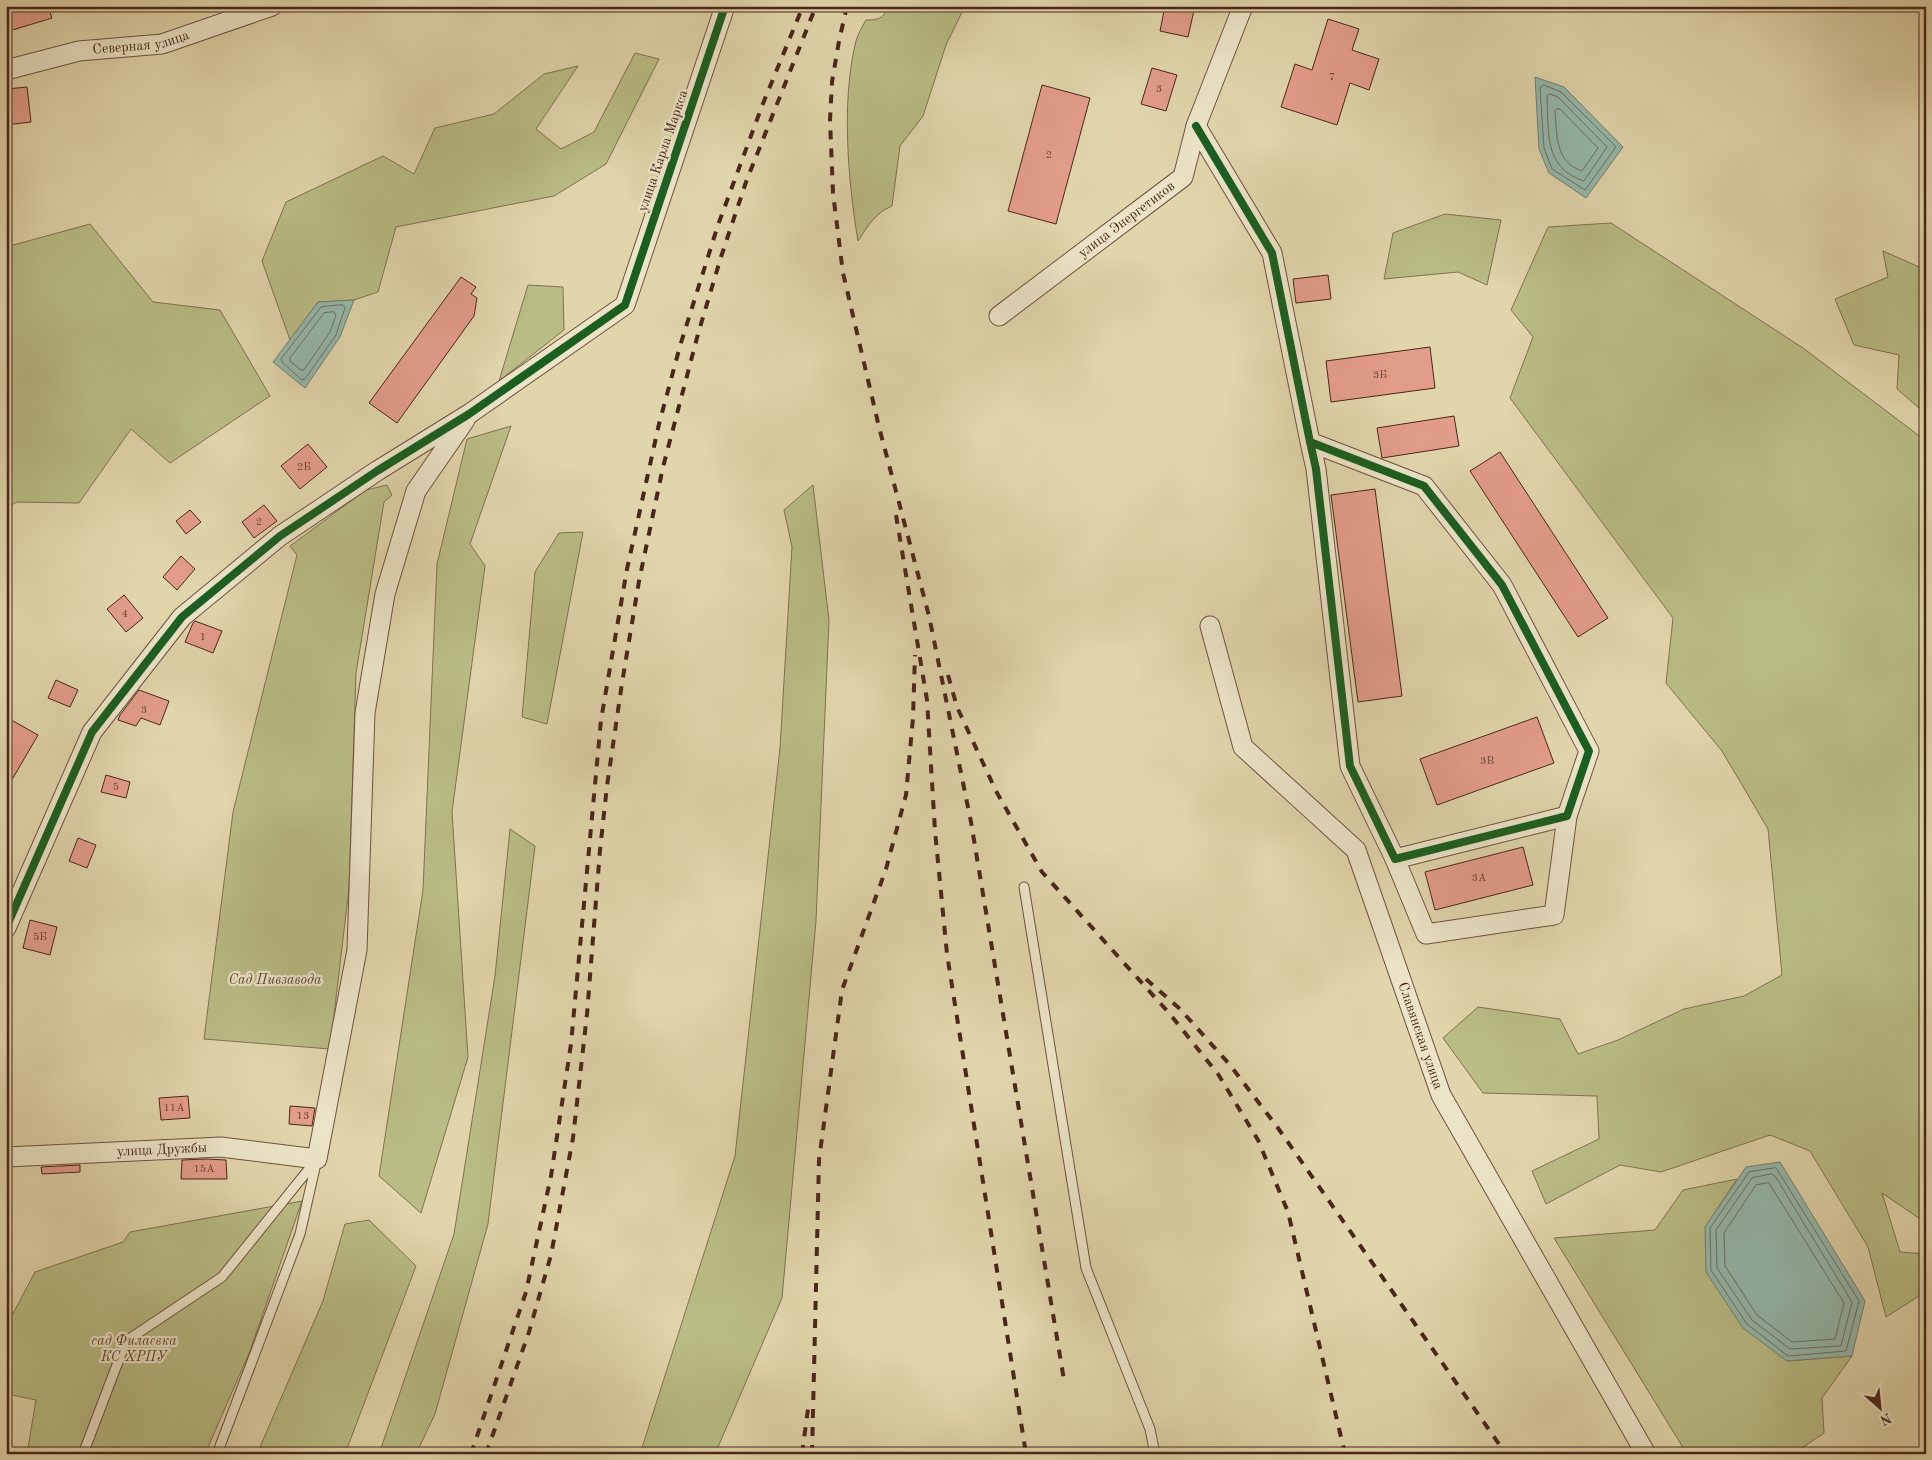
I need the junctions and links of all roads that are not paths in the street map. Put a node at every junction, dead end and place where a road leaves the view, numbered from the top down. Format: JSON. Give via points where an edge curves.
{"nodes":[{"id":1,"x":272,"y":6,"type":"edge"},
{"id":2,"x":725,"y":6,"type":"edge"},
{"id":3,"x":1243,"y":6,"type":"edge"},
{"id":4,"x":6,"y":70,"type":"edge"},
{"id":5,"x":1196,"y":126,"type":"junction"},
{"id":6,"x":999,"y":316,"type":"dead end"},
{"id":7,"x":469,"y":414,"type":"junction"},
{"id":8,"x":1310,"y":442,"type":"junction"},
{"id":9,"x":1210,"y":626,"type":"dead end"},
{"id":10,"x":1567,"y":816,"type":"junction"},
{"id":11,"x":1395,"y":859,"type":"junction"},
{"id":12,"x":1024,"y":886,"type":"dead end"},
{"id":13,"x":6,"y":928,"type":"edge"},
{"id":14,"x":6,"y":1157,"type":"edge"},
{"id":15,"x":317,"y":1159,"type":"junction"},
{"id":16,"x":83,"y":1454,"type":"edge"},
{"id":17,"x":217,"y":1454,"type":"edge"},
{"id":18,"x":1154,"y":1454,"type":"edge"},
{"id":19,"x":1646,"y":1454,"type":"edge"}],
"edges":[{"from":1,"to":4,"type":"street","name":"Северная улица","via":[[162,44],[79,51]]},
{"from":2,"to":7,"type":"street","name":"улица Карла Маркса","via":[[625,304]]},
{"from":3,"to":5,"type":"street","name":"улица Энергетиков"},
{"from":5,"to":6,"type":"street","name":"улица Энергетиков","via":[[1183,177]]},
{"from":5,"to":8,"type":"street","via":[[1272,253]]},
{"from":7,"to":13,"type":"street","via":[[377,470],[280,536],[182,617],[92,732]]},
{"from":7,"to":15,"type":"street","via":[[416,491],[385,594],[365,713],[357,950]]},
{"from":8,"to":10,"type":"street","via":[[1424,486],[1502,586],[1589,751]]},
{"from":8,"to":11,"type":"street","via":[[1316,469],[1350,766]]},
{"from":9,"to":19,"type":"street","name":"Славянская улица","via":[[1243,747],[1356,850],[1441,1095]]},
{"from":10,"to":11,"type":"street"},
{"from":10,"to":11,"type":"street","via":[[1554,915],[1426,934]]},
{"from":12,"to":18,"type":"lane","via":[[1086,1268],[1150,1429]]},
{"from":14,"to":15,"type":"street","name":"улица Дружбы","via":[[221,1147]]},
{"from":15,"to":16,"type":"lane","via":[[222,1277],[126,1341]]},
{"from":15,"to":17,"type":"lane","via":[[300,1234]]}]}
